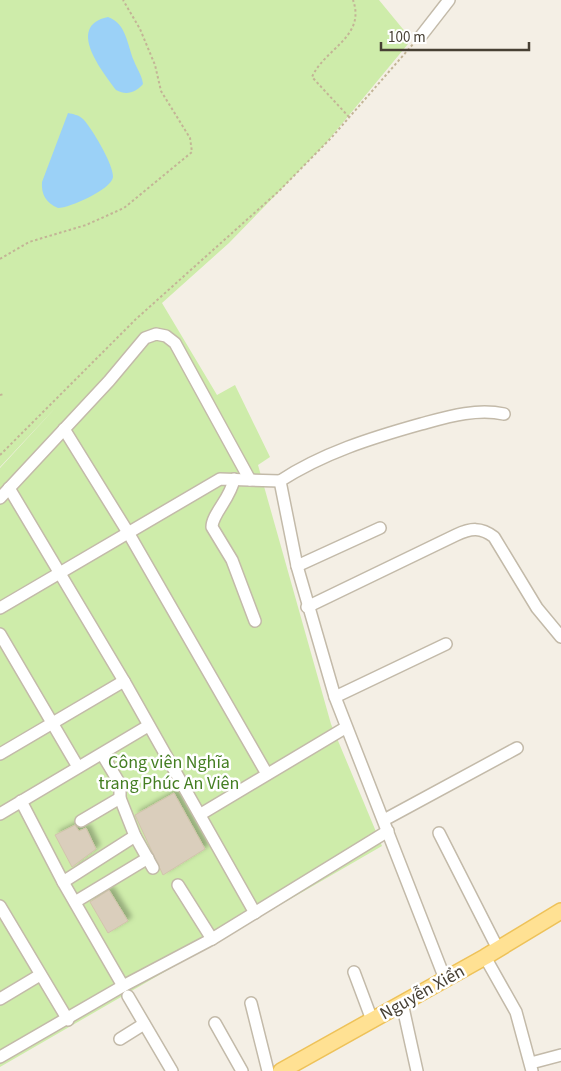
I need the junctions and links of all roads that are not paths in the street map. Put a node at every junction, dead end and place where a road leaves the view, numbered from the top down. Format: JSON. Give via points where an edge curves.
{"nodes":[{"id":1,"x":449,"y":0,"type":"edge"},
{"id":2,"x":421,"y":36,"type":"road end"},
{"id":3,"x":504,"y":414,"type":"dead end"},
{"id":4,"x":64,"y":429,"type":"junction"},
{"id":5,"x":234,"y":480,"type":"junction"},
{"id":6,"x":250,"y":480,"type":"junction"},
{"id":7,"x":280,"y":481,"type":"junction"},
{"id":8,"x":9,"y":488,"type":"junction"},
{"id":9,"x":0,"y":498,"type":"edge"},
{"id":10,"x":380,"y":528,"type":"dead end"},
{"id":11,"x":129,"y":534,"type":"junction"},
{"id":12,"x":297,"y":566,"type":"junction"},
{"id":13,"x":59,"y":573,"type":"junction"},
{"id":14,"x":308,"y":607,"type":"junction"},
{"id":15,"x":0,"y":608,"type":"edge"},
{"id":16,"x":255,"y":621,"type":"dead end"},
{"id":17,"x":0,"y":634,"type":"edge"},
{"id":18,"x":561,"y":637,"type":"edge"},
{"id":19,"x":446,"y":644,"type":"dead end"},
{"id":20,"x":124,"y":681,"type":"junction"},
{"id":21,"x":335,"y":697,"type":"junction"},
{"id":22,"x":53,"y":722,"type":"junction"},
{"id":23,"x":148,"y":726,"type":"junction"},
{"id":24,"x":345,"y":728,"type":"junction"},
{"id":25,"x":517,"y":748,"type":"dead end"},
{"id":26,"x":0,"y":754,"type":"edge"},
{"id":27,"x":102,"y":754,"type":"junction"},
{"id":28,"x":78,"y":767,"type":"junction"},
{"id":29,"x":267,"y":774,"type":"junction"},
{"id":30,"x":120,"y":798,"type":"junction"},
{"id":31,"x":21,"y":801,"type":"junction"},
{"id":32,"x":0,"y":814,"type":"edge"},
{"id":33,"x":201,"y":814,"type":"junction"},
{"id":34,"x":81,"y":820,"type":"dead end"},
{"id":35,"x":386,"y":826,"type":"junction"},
{"id":36,"x":439,"y":833,"type":"dead end"},
{"id":37,"x":135,"y":836,"type":"junction"},
{"id":38,"x":63,"y":882,"type":"junction"},
{"id":39,"x":178,"y":885,"type":"dead end"},
{"id":40,"x":75,"y":902,"type":"junction"},
{"id":41,"x":0,"y":906,"type":"edge"},
{"id":42,"x":561,"y":911,"type":"edge"},
{"id":43,"x":255,"y":913,"type":"junction"},
{"id":44,"x":212,"y":939,"type":"junction"},
{"id":45,"x":498,"y":949,"type":"junction"},
{"id":46,"x":485,"y":957,"type":"junction"},
{"id":47,"x":354,"y":972,"type":"dead end"},
{"id":48,"x":40,"y":974,"type":"junction"},
{"id":49,"x":445,"y":979,"type":"junction"},
{"id":50,"x":126,"y":991,"type":"junction"},
{"id":51,"x":0,"y":999,"type":"edge"},
{"id":52,"x":402,"y":1002,"type":"junction"},
{"id":53,"x":251,"y":1003,"type":"dead end"},
{"id":54,"x":68,"y":1020,"type":"junction"},
{"id":55,"x":372,"y":1020,"type":"junction"},
{"id":56,"x":215,"y":1023,"type":"dead end"},
{"id":57,"x":144,"y":1024,"type":"junction"},
{"id":58,"x":120,"y":1039,"type":"dead end"},
{"id":59,"x":561,"y":1055,"type":"edge"},
{"id":60,"x":0,"y":1057,"type":"edge"},
{"id":61,"x":531,"y":1067,"type":"edge"},
{"id":62,"x":172,"y":1071,"type":"edge"},
{"id":63,"x":242,"y":1071,"type":"edge"},
{"id":64,"x":279,"y":1071,"type":"edge"},
{"id":65,"x":417,"y":1071,"type":"edge"}],
"edges":[{"from":1,"to":2,"type":"street"},
{"from":3,"to":7,"type":"street","via":[[460,414],[394,430],[349,445]]},
{"from":4,"to":6,"type":"street","via":[[145,338],[156,334],[166,336],[175,343]]},
{"from":4,"to":8,"type":"street"},
{"from":4,"to":11,"type":"street"},
{"from":5,"to":6,"type":"street"},
{"from":5,"to":11,"type":"street","via":[[220,479],[207,485]]},
{"from":5,"to":16,"type":"street","via":[[230,495],[212,527],[232,560]]},
{"from":6,"to":7,"type":"street"},
{"from":7,"to":12,"type":"street"},
{"from":8,"to":9,"type":"street"},
{"from":8,"to":13,"type":"street"},
{"from":10,"to":12,"type":"street"},
{"from":11,"to":13,"type":"street"},
{"from":11,"to":29,"type":"street"},
{"from":12,"to":14,"type":"street"},
{"from":13,"to":15,"type":"street"},
{"from":13,"to":20,"type":"street"},
{"from":14,"to":18,"type":"street","via":[[456,535],[474,529],[483,530],[494,537],[537,608]]},
{"from":14,"to":21,"type":"street"},
{"from":17,"to":22,"type":"street"},
{"from":19,"to":21,"type":"street"},
{"from":20,"to":22,"type":"street"},
{"from":20,"to":23,"type":"street"},
{"from":21,"to":24,"type":"street"},
{"from":22,"to":26,"type":"street"},
{"from":22,"to":28,"type":"street"},
{"from":23,"to":27,"type":"street"},
{"from":23,"to":33,"type":"street"},
{"from":24,"to":29,"type":"street"},
{"from":24,"to":35,"type":"street"},
{"from":25,"to":35,"type":"street"},
{"from":27,"to":28,"type":"street"},
{"from":27,"to":30,"type":"street","via":[[120,784]]},
{"from":28,"to":31,"type":"street"},
{"from":29,"to":33,"type":"street"},
{"from":30,"to":34,"type":"street"},
{"from":30,"to":37,"type":"street"},
{"from":31,"to":32,"type":"street"},
{"from":31,"to":38,"type":"street"},
{"from":33,"to":43,"type":"street"},
{"from":35,"to":43,"type":"street"},
{"from":35,"to":49,"type":"street"},
{"from":36,"to":45,"type":"street"},
{"from":37,"to":38,"type":"street"},
{"from":37,"to":40,"type":"street","via":[[150,863]]},
{"from":38,"to":40,"type":"street"},
{"from":39,"to":44,"type":"street"},
{"from":40,"to":50,"type":"street"},
{"from":41,"to":48,"type":"street"},
{"from":42,"to":45,"type":"main road","name":"Nguyễn Xiển"},
{"from":43,"to":44,"type":"street"},
{"from":44,"to":50,"type":"street"},
{"from":45,"to":46,"type":"main road","name":"Nguyễn Xiển"},
{"from":46,"to":49,"type":"main road","name":"Nguyễn Xiển"},
{"from":46,"to":61,"type":"street","via":[[516,1012]]},
{"from":47,"to":55,"type":"street"},
{"from":48,"to":51,"type":"street"},
{"from":48,"to":54,"type":"street"},
{"from":49,"to":52,"type":"main road","name":"Nguyễn Xiển"},
{"from":50,"to":54,"type":"street"},
{"from":50,"to":57,"type":"street"},
{"from":52,"to":55,"type":"main road","name":"Nguyễn Xiển"},
{"from":52,"to":65,"type":"street"},
{"from":53,"to":64,"type":"street"},
{"from":54,"to":60,"type":"street"},
{"from":55,"to":64,"type":"main road","name":"Nguyễn Xiển"},
{"from":56,"to":63,"type":"street"},
{"from":57,"to":58,"type":"street"},
{"from":57,"to":62,"type":"street"},
{"from":59,"to":61,"type":"street"}]}
